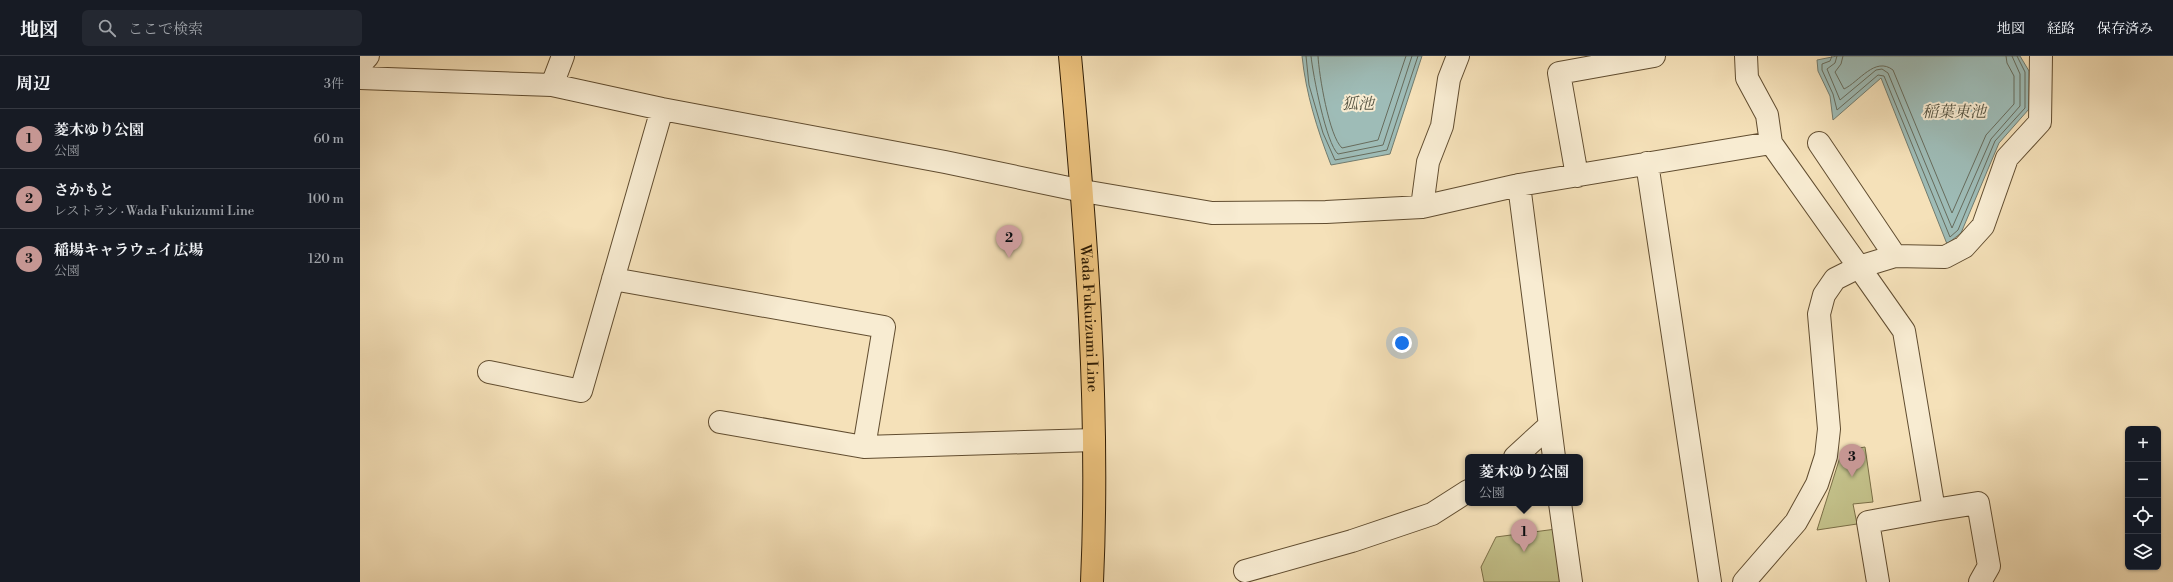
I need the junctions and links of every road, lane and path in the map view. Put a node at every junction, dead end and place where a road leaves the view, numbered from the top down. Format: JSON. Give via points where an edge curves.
{"nodes":[{"id":1,"x":368,"y":56,"type":"edge"},
{"id":2,"x":563,"y":56,"type":"edge"},
{"id":3,"x":1070,"y":56,"type":"edge"},
{"id":4,"x":1458,"y":56,"type":"edge"},
{"id":5,"x":1654,"y":56,"type":"edge"},
{"id":6,"x":1746,"y":56,"type":"edge"},
{"id":7,"x":2041,"y":56,"type":"edge"},
{"id":8,"x":360,"y":65,"type":"edge"},
{"id":9,"x":360,"y":78,"type":"edge"},
{"id":10,"x":552,"y":85,"type":"junction"},
{"id":11,"x":662,"y":109,"type":"junction"},
{"id":12,"x":1771,"y":143,"type":"junction"},
{"id":13,"x":1819,"y":143,"type":"dead end"},
{"id":14,"x":1647,"y":163,"type":"junction"},
{"id":15,"x":1577,"y":176,"type":"junction"},
{"id":16,"x":1519,"y":185,"type":"junction"},
{"id":17,"x":1083,"y":191,"type":"junction"},
{"id":18,"x":1422,"y":206,"type":"junction"},
{"id":19,"x":1895,"y":256,"type":"junction"},
{"id":20,"x":1859,"y":267,"type":"junction"},
{"id":21,"x":613,"y":279,"type":"junction"},
{"id":22,"x":489,"y":372,"type":"dead end"},
{"id":23,"x":720,"y":422,"type":"dead end"},
{"id":24,"x":1550,"y":425,"type":"junction"},
{"id":25,"x":1094,"y":440,"type":"junction"},
{"id":26,"x":864,"y":447,"type":"junction"},
{"id":27,"x":1518,"y":454,"type":"edge"},
{"id":28,"x":1554,"y":454,"type":"edge"},
{"id":29,"x":1465,"y":493,"type":"edge"},
{"id":30,"x":1560,"y":506,"type":"edge"},
{"id":31,"x":1934,"y":510,"type":"junction"},
{"id":32,"x":1245,"y":572,"type":"dead end"},
{"id":33,"x":1092,"y":582,"type":"edge"},
{"id":34,"x":1571,"y":582,"type":"edge"},
{"id":35,"x":1710,"y":582,"type":"edge"},
{"id":36,"x":1744,"y":582,"type":"edge"},
{"id":37,"x":1878,"y":582,"type":"edge"},
{"id":38,"x":1980,"y":582,"type":"edge"}],
"edges":[{"from":1,"to":8,"type":"street"},
{"from":2,"to":10,"type":"street"},
{"from":3,"to":17,"type":"main road","name":"Wada Fukuizumi Line"},
{"from":4,"to":18,"type":"street","via":[[1448,78],[1442,126],[1428,162]]},
{"from":5,"to":15,"type":"street","via":[[1559,73]]},
{"from":6,"to":12,"type":"street","via":[[1747,78],[1768,115]]},
{"from":7,"to":19,"type":"street","via":[[2040,122],[2007,158],[1983,226],[1964,247],[1945,257]]},
{"from":9,"to":10,"type":"street"},
{"from":10,"to":11,"type":"street"},
{"from":11,"to":17,"type":"street","via":[[946,162]]},
{"from":11,"to":21,"type":"street"},
{"from":12,"to":14,"type":"street"},
{"from":12,"to":20,"type":"street"},
{"from":13,"to":19,"type":"street"},
{"from":14,"to":15,"type":"street"},
{"from":14,"to":35,"type":"street"},
{"from":15,"to":16,"type":"street"},
{"from":16,"to":18,"type":"street"},
{"from":16,"to":24,"type":"street"},
{"from":17,"to":18,"type":"street","via":[[1212,213],[1326,212]]},
{"from":17,"to":25,"type":"main road","name":"Wada Fukuizumi Line"},
{"from":19,"to":20,"type":"street"},
{"from":20,"to":31,"type":"street","via":[[1904,331]]},
{"from":20,"to":36,"type":"street","via":[[1835,279],[1824,295],[1819,314],[1829,429],[1826,456],[1817,484],[1796,522]]},
{"from":21,"to":22,"type":"street","via":[[581,390]]},
{"from":21,"to":26,"type":"street","via":[[884,327]]},
{"from":23,"to":26,"type":"street"},
{"from":24,"to":27,"type":"street"},
{"from":24,"to":28,"type":"street"},
{"from":25,"to":26,"type":"street"},
{"from":25,"to":33,"type":"main road","name":"Wada Fukuizumi Line","via":[[1096,505]]},
{"from":29,"to":32,"type":"street","via":[[1432,514],[1352,541]]},
{"from":30,"to":34,"type":"street"},
{"from":31,"to":37,"type":"street","via":[[1868,522]]},
{"from":31,"to":38,"type":"street","via":[[1978,503],[1989,566]]}]}
